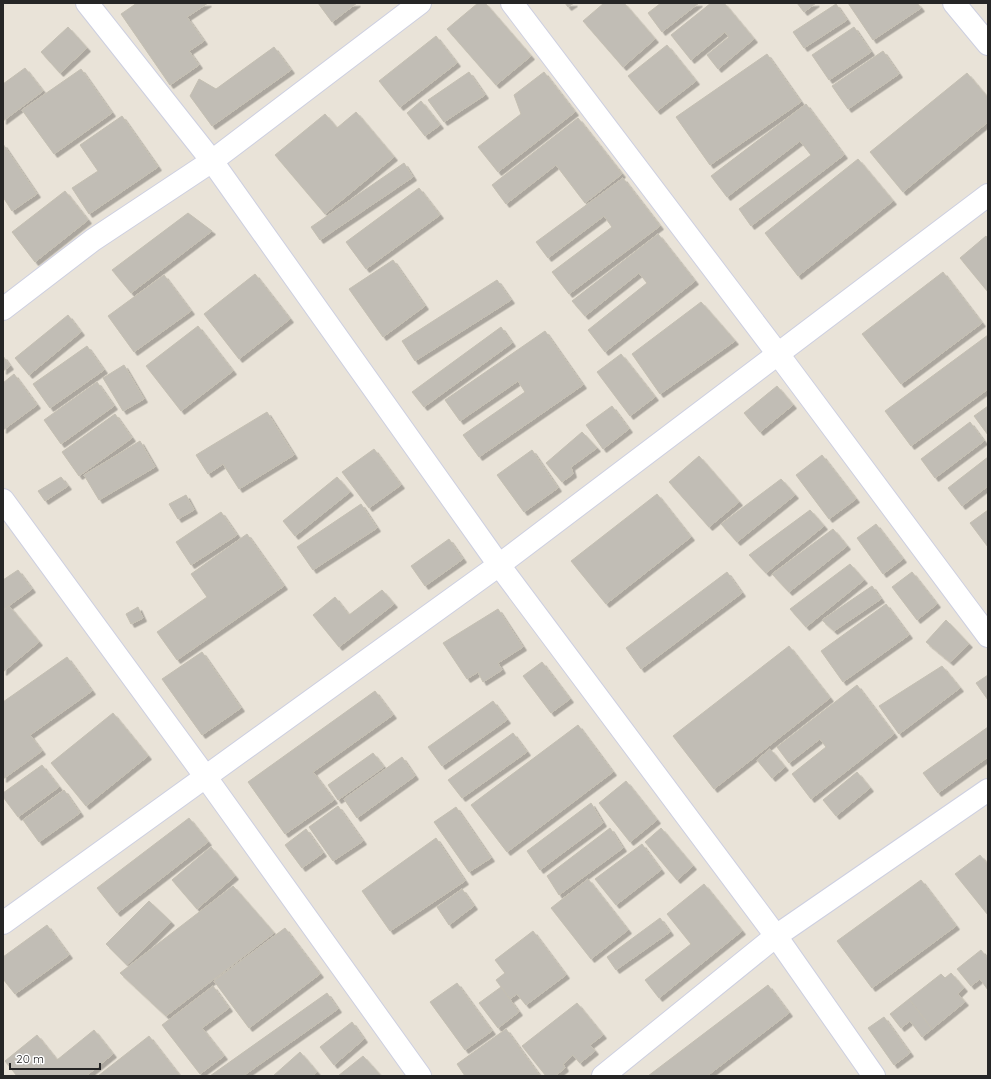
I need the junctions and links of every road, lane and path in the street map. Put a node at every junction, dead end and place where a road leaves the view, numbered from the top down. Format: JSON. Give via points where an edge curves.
{"nodes":[{"id":1,"x":87,"y":3,"type":"edge"},
{"id":2,"x":420,"y":3,"type":"edge"},
{"id":3,"x":512,"y":3,"type":"edge"},
{"id":4,"x":954,"y":3,"type":"edge"},
{"id":5,"x":988,"y":44,"type":"edge"},
{"id":6,"x":212,"y":160,"type":"junction"},
{"id":7,"x":988,"y":195,"type":"edge"},
{"id":8,"x":3,"y":310,"type":"edge"},
{"id":9,"x":778,"y":354,"type":"junction"},
{"id":10,"x":3,"y":500,"type":"edge"},
{"id":11,"x":499,"y":565,"type":"junction"},
{"id":12,"x":988,"y":636,"type":"edge"},
{"id":13,"x":205,"y":776,"type":"junction"},
{"id":14,"x":988,"y":790,"type":"edge"},
{"id":15,"x":3,"y":923,"type":"edge"},
{"id":16,"x":776,"y":936,"type":"junction"},
{"id":17,"x":420,"y":1076,"type":"edge"},
{"id":18,"x":603,"y":1076,"type":"edge"},
{"id":19,"x":874,"y":1076,"type":"edge"}],
"edges":[{"from":1,"to":6,"type":"street"},
{"from":2,"to":6,"type":"street"},
{"from":3,"to":9,"type":"street"},
{"from":4,"to":5,"type":"street"},
{"from":6,"to":8,"type":"street","via":[[93,240]]},
{"from":6,"to":11,"type":"street"},
{"from":7,"to":9,"type":"street"},
{"from":9,"to":11,"type":"street"},
{"from":9,"to":12,"type":"street"},
{"from":10,"to":13,"type":"street"},
{"from":11,"to":13,"type":"street"},
{"from":11,"to":16,"type":"street"},
{"from":13,"to":15,"type":"street"},
{"from":13,"to":17,"type":"street"},
{"from":14,"to":16,"type":"street"},
{"from":16,"to":18,"type":"street"},
{"from":16,"to":19,"type":"street"}]}
